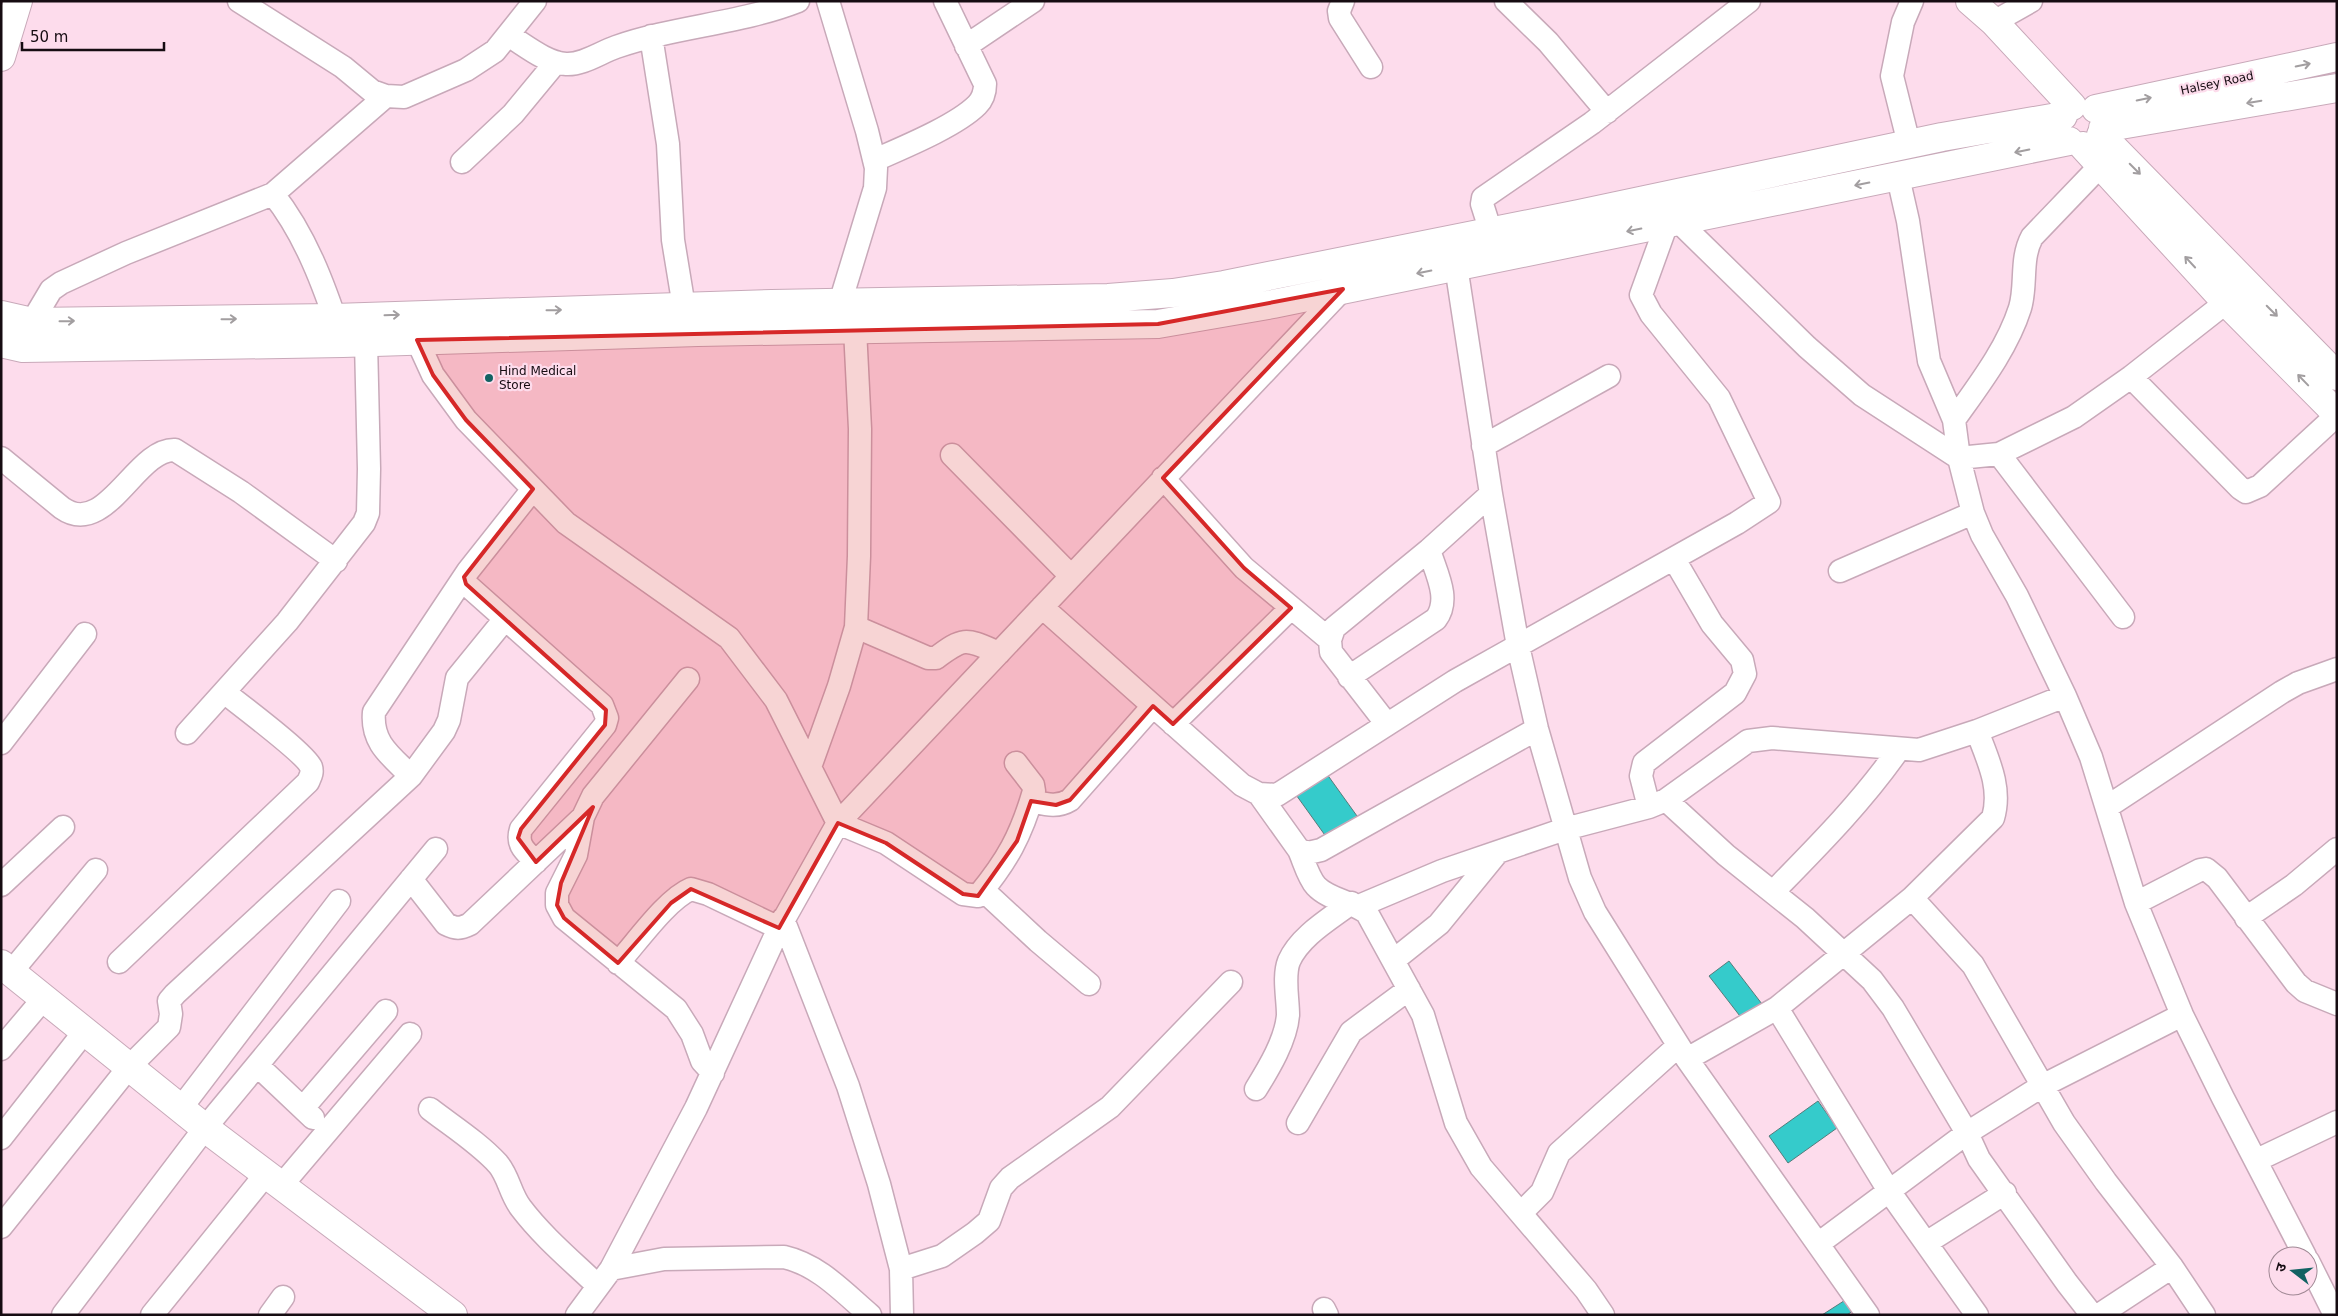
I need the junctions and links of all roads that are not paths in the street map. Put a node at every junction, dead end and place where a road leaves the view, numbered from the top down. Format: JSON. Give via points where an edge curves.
{"nodes":[{"id":1,"x":18,"y":1,"type":"edge"},
{"id":2,"x":239,"y":1,"type":"edge"},
{"id":3,"x":535,"y":1,"type":"edge"},
{"id":4,"x":798,"y":1,"type":"edge"},
{"id":5,"x":828,"y":1,"type":"edge"},
{"id":6,"x":945,"y":1,"type":"edge"},
{"id":7,"x":1033,"y":1,"type":"edge"},
{"id":8,"x":1343,"y":1,"type":"edge"},
{"id":9,"x":1506,"y":1,"type":"edge"},
{"id":10,"x":1912,"y":1,"type":"edge"},
{"id":11,"x":1970,"y":1,"type":"edge"},
{"id":12,"x":2031,"y":1,"type":"edge"},
{"id":13,"x":1739,"y":4,"type":"edge"},
{"id":14,"x":1994,"y":22,"type":"junction"},
{"id":15,"x":508,"y":35,"type":"junction"},
{"id":16,"x":651,"y":36,"type":"junction"},
{"id":17,"x":966,"y":46,"type":"junction"},
{"id":18,"x":1,"y":57,"type":"edge"},
{"id":19,"x":2337,"y":57,"type":"edge"},
{"id":20,"x":556,"y":62,"type":"junction"},
{"id":21,"x":1372,"y":67,"type":"dead end"},
{"id":22,"x":2337,"y":88,"type":"edge"},
{"id":23,"x":386,"y":96,"type":"junction"},
{"id":24,"x":1607,"y":112,"type":"junction"},
{"id":25,"x":2086,"y":131,"type":"junction"},
{"id":26,"x":1909,"y":144,"type":"junction"},
{"id":27,"x":875,"y":160,"type":"junction"},
{"id":28,"x":462,"y":162,"type":"dead end"},
{"id":29,"x":1898,"y":177,"type":"junction"},
{"id":30,"x":273,"y":194,"type":"junction"},
{"id":31,"x":1673,"y":222,"type":"junction"},
{"id":32,"x":1491,"y":231,"type":"junction"},
{"id":33,"x":1499,"y":257,"type":"junction"},
{"id":34,"x":1456,"y":266,"type":"junction"},
{"id":35,"x":1343,"y":289,"type":"junction"},
{"id":36,"x":2237,"y":294,"type":"junction"},
{"id":37,"x":840,"y":303,"type":"junction"},
{"id":38,"x":684,"y":307,"type":"junction"},
{"id":39,"x":1,"y":315,"type":"edge"},
{"id":40,"x":334,"y":318,"type":"junction"},
{"id":41,"x":32,"y":322,"type":"junction"},
{"id":42,"x":855,"y":329,"type":"junction"},
{"id":43,"x":417,"y":340,"type":"junction"},
{"id":44,"x":2282,"y":340,"type":"junction"},
{"id":45,"x":1,"y":342,"type":"edge"},
{"id":46,"x":354,"y":343,"type":"junction"},
{"id":47,"x":1609,"y":376,"type":"dead end"},
{"id":48,"x":2337,"y":376,"type":"edge"},
{"id":49,"x":2131,"y":377,"type":"junction"},
{"id":50,"x":2337,"y":415,"type":"edge"},
{"id":51,"x":1954,"y":420,"type":"junction"},
{"id":52,"x":1483,"y":446,"type":"junction"},
{"id":53,"x":1999,"y":454,"type":"junction"},
{"id":54,"x":952,"y":455,"type":"dead end"},
{"id":55,"x":1,"y":458,"type":"edge"},
{"id":56,"x":1959,"y":458,"type":"junction"},
{"id":57,"x":1163,"y":478,"type":"junction"},
{"id":58,"x":533,"y":489,"type":"junction"},
{"id":59,"x":1491,"y":494,"type":"junction"},
{"id":60,"x":1973,"y":513,"type":"junction"},
{"id":61,"x":1429,"y":550,"type":"junction"},
{"id":62,"x":1674,"y":559,"type":"junction"},
{"id":63,"x":336,"y":561,"type":"junction"},
{"id":64,"x":1840,"y":572,"type":"dead end"},
{"id":65,"x":1071,"y":576,"type":"junction"},
{"id":66,"x":464,"y":578,"type":"junction"},
{"id":67,"x":1042,"y":607,"type":"junction"},
{"id":68,"x":1291,"y":608,"type":"junction"},
{"id":69,"x":2123,"y":616,"type":"dead end"},
{"id":70,"x":505,"y":619,"type":"junction"},
{"id":71,"x":856,"y":627,"type":"junction"},
{"id":72,"x":85,"y":634,"type":"dead end"},
{"id":73,"x":1330,"y":640,"type":"junction"},
{"id":74,"x":1518,"y":646,"type":"junction"},
{"id":75,"x":999,"y":653,"type":"junction"},
{"id":76,"x":2337,"y":669,"type":"edge"},
{"id":77,"x":1349,"y":677,"type":"junction"},
{"id":78,"x":688,"y":679,"type":"dead end"},
{"id":79,"x":224,"y":692,"type":"junction"},
{"id":80,"x":2065,"y":696,"type":"junction"},
{"id":81,"x":1154,"y":706,"type":"junction"},
{"id":82,"x":1386,"y":723,"type":"junction"},
{"id":83,"x":1173,"y":724,"type":"junction"},
{"id":84,"x":1537,"y":729,"type":"junction"},
{"id":85,"x":1977,"y":732,"type":"junction"},
{"id":86,"x":187,"y":733,"type":"dead end"},
{"id":87,"x":1,"y":743,"type":"edge"},
{"id":88,"x":1900,"y":749,"type":"junction"},
{"id":89,"x":1016,"y":763,"type":"dead end"},
{"id":90,"x":810,"y":767,"type":"junction"},
{"id":91,"x":411,"y":776,"type":"junction"},
{"id":92,"x":1259,"y":794,"type":"junction"},
{"id":93,"x":1031,"y":801,"type":"junction"},
{"id":94,"x":1657,"y":804,"type":"junction"},
{"id":95,"x":2107,"y":807,"type":"junction"},
{"id":96,"x":583,"y":817,"type":"junction"},
{"id":97,"x":838,"y":823,"type":"junction"},
{"id":98,"x":63,"y":827,"type":"dead end"},
{"id":99,"x":1565,"y":829,"type":"junction"},
{"id":100,"x":436,"y":849,"type":"dead end"},
{"id":101,"x":2337,"y":849,"type":"edge"},
{"id":102,"x":1299,"y":850,"type":"junction"},
{"id":103,"x":1497,"y":853,"type":"junction"},
{"id":104,"x":536,"y":862,"type":"junction"},
{"id":105,"x":96,"y":870,"type":"dead end"},
{"id":106,"x":411,"y":879,"type":"junction"},
{"id":107,"x":1,"y":885,"type":"edge"},
{"id":108,"x":983,"y":890,"type":"junction"},
{"id":109,"x":1773,"y":892,"type":"junction"},
{"id":110,"x":1912,"y":898,"type":"junction"},
{"id":111,"x":339,"y":901,"type":"dead end"},
{"id":112,"x":2136,"y":903,"type":"junction"},
{"id":113,"x":1355,"y":905,"type":"junction"},
{"id":114,"x":2246,"y":918,"type":"junction"},
{"id":115,"x":781,"y":924,"type":"junction"},
{"id":116,"x":1846,"y":954,"type":"junction"},
{"id":117,"x":1394,"y":960,"type":"junction"},
{"id":118,"x":119,"y":962,"type":"dead end"},
{"id":119,"x":618,"y":963,"type":"junction"},
{"id":120,"x":6,"y":968,"type":"edge"},
{"id":121,"x":1231,"y":982,"type":"dead end"},
{"id":122,"x":1089,"y":984,"type":"dead end"},
{"id":123,"x":1409,"y":989,"type":"junction"},
{"id":124,"x":44,"y":998,"type":"junction"},
{"id":125,"x":2337,"y":1004,"type":"edge"},
{"id":126,"x":1777,"y":1008,"type":"junction"},
{"id":127,"x":386,"y":1011,"type":"dead end"},
{"id":128,"x":2182,"y":1015,"type":"junction"},
{"id":129,"x":85,"y":1031,"type":"junction"},
{"id":130,"x":410,"y":1034,"type":"dead end"},
{"id":131,"x":1,"y":1049,"type":"edge"},
{"id":132,"x":1683,"y":1052,"type":"junction"},
{"id":133,"x":129,"y":1066,"type":"junction"},
{"id":134,"x":258,"y":1066,"type":"junction"},
{"id":135,"x":713,"y":1072,"type":"junction"},
{"id":136,"x":2042,"y":1086,"type":"junction"},
{"id":137,"x":1256,"y":1089,"type":"dead end"},
{"id":138,"x":181,"y":1108,"type":"junction"},
{"id":139,"x":303,"y":1108,"type":"junction"},
{"id":140,"x":430,"y":1109,"type":"dead end"},
{"id":141,"x":2337,"y":1122,"type":"edge"},
{"id":142,"x":1298,"y":1123,"type":"dead end"},
{"id":143,"x":205,"y":1128,"type":"junction"},
{"id":144,"x":327,"y":1131,"type":"junction"},
{"id":145,"x":1967,"y":1133,"type":"junction"},
{"id":146,"x":1,"y":1138,"type":"edge"},
{"id":147,"x":2257,"y":1160,"type":"junction"},
{"id":148,"x":274,"y":1180,"type":"junction"},
{"id":149,"x":1889,"y":1191,"type":"junction"},
{"id":150,"x":2004,"y":1193,"type":"junction"},
{"id":151,"x":1521,"y":1214,"type":"junction"},
{"id":152,"x":1,"y":1227,"type":"edge"},
{"id":153,"x":1926,"y":1243,"type":"junction"},
{"id":154,"x":1818,"y":1244,"type":"junction"},
{"id":155,"x":2300,"y":1246,"type":"edge"},
{"id":156,"x":2172,"y":1266,"type":"junction"},
{"id":157,"x":901,"y":1269,"type":"junction"},
{"id":158,"x":604,"y":1277,"type":"junction"},
{"id":159,"x":2318,"y":1281,"type":"edge"},
{"id":160,"x":283,"y":1297,"type":"dead end"},
{"id":161,"x":63,"y":1315,"type":"edge"},
{"id":162,"x":152,"y":1315,"type":"edge"},
{"id":163,"x":270,"y":1315,"type":"edge"},
{"id":164,"x":453,"y":1315,"type":"edge"},
{"id":165,"x":577,"y":1315,"type":"edge"},
{"id":166,"x":870,"y":1315,"type":"edge"},
{"id":167,"x":902,"y":1315,"type":"edge"},
{"id":168,"x":1603,"y":1315,"type":"edge"},
{"id":169,"x":1868,"y":1315,"type":"edge"},
{"id":170,"x":1977,"y":1315,"type":"edge"},
{"id":171,"x":2092,"y":1315,"type":"edge"},
{"id":172,"x":2098,"y":1315,"type":"edge"},
{"id":173,"x":2204,"y":1315,"type":"edge"},
{"id":174,"x":2335,"y":1315,"type":"edge"}],
"edges":[{"from":1,"to":18,"type":"street"},
{"from":2,"to":23,"type":"street","via":[[343,67],[372,90]]},
{"from":3,"to":15,"type":"street"},
{"from":4,"to":16,"type":"street","via":[[768,13]]},
{"from":5,"to":27,"type":"street"},
{"from":6,"to":17,"type":"street"},
{"from":7,"to":17,"type":"street"},
{"from":8,"to":21,"type":"street","via":[[1340,18]]},
{"from":9,"to":24,"type":"street","via":[[1548,42]]},
{"from":10,"to":26,"type":"street","via":[[1892,76]]},
{"from":11,"to":14,"type":"street"},
{"from":12,"to":14,"type":"street"},
{"from":13,"to":24,"type":"street"},
{"from":14,"to":25,"type":"street"},
{"from":15,"to":20,"type":"street"},
{"from":15,"to":23,"type":"street","via":[[494,51],[466,70],[404,97]]},
{"from":16,"to":20,"type":"street","via":[[579,62],[567,65]]},
{"from":16,"to":38,"type":"street","via":[[668,144],[673,240]]},
{"from":17,"to":27,"type":"street","via":[[985,84],[985,92],[976,106],[941,128]]},
{"from":25,"to":19,"type":"street","name":"Halsey Road","one_way":true},
{"from":20,"to":28,"type":"street","via":[[513,114]]},
{"from":22,"to":25,"type":"street","one_way":true},
{"from":23,"to":30,"type":"street"},
{"from":24,"to":32,"type":"street","via":[[1483,198]]},
{"from":25,"to":26,"type":"street"},
{"from":25,"to":29,"type":"street","one_way":true},
{"from":25,"to":36,"type":"street"},
{"from":25,"to":51,"type":"street","via":[[2027,246],[2022,301],[2012,328]]},
{"from":26,"to":32,"type":"street"},
{"from":27,"to":37,"type":"street","via":[[875,188]]},
{"from":29,"to":31,"type":"street","one_way":true},
{"from":29,"to":51,"type":"street","via":[[1908,221],[1929,361]]},
{"from":30,"to":40,"type":"street","via":[[291,216]]},
{"from":30,"to":41,"type":"street","via":[[126,252],[61,283],[51,290]]},
{"from":31,"to":33,"type":"street","one_way":true},
{"from":31,"to":56,"type":"street","via":[[1862,395]]},
{"from":31,"to":62,"type":"street","via":[[1641,296],[1651,314],[1719,398],[1769,502]]},
{"from":32,"to":33,"type":"street"},
{"from":32,"to":37,"type":"street","via":[[1173,293],[1108,298]]},
{"from":33,"to":34,"type":"street"},
{"from":34,"to":35,"type":"street","one_way":true},
{"from":34,"to":52,"type":"street"},
{"from":35,"to":42,"type":"street","via":[[1158,324]]},
{"from":35,"to":57,"type":"street"},
{"from":36,"to":44,"type":"street"},
{"from":36,"to":49,"type":"street"},
{"from":37,"to":38,"type":"street"},
{"from":40,"to":38,"type":"street","one_way":true},
{"from":39,"to":41,"type":"street"},
{"from":41,"to":40,"type":"street","one_way":true},
{"from":40,"to":46,"type":"street"},
{"from":42,"to":43,"type":"street"},
{"from":42,"to":71,"type":"street","via":[[860,429]]},
{"from":43,"to":46,"type":"street"},
{"from":43,"to":58,"type":"street","via":[[433,375],[466,420]]},
{"from":44,"to":48,"type":"street"},
{"from":50,"to":44,"type":"street","one_way":true},
{"from":45,"to":46,"type":"street","via":[[23,348]]},
{"from":46,"to":63,"type":"street","via":[[369,469],[368,513]]},
{"from":47,"to":52,"type":"street"},
{"from":49,"to":50,"type":"street","via":[[2246,492],[2260,486]]},
{"from":49,"to":53,"type":"street","via":[[2074,417]]},
{"from":51,"to":56,"type":"street"},
{"from":52,"to":59,"type":"street"},
{"from":53,"to":56,"type":"street"},
{"from":53,"to":69,"type":"street"},
{"from":54,"to":65,"type":"street"},
{"from":55,"to":63,"type":"street","via":[[70,514],[80,516],[118,493],[158,453],[175,450],[241,492]]},
{"from":56,"to":60,"type":"street"},
{"from":57,"to":65,"type":"street"},
{"from":57,"to":68,"type":"street","via":[[1244,568]]},
{"from":58,"to":66,"type":"street"},
{"from":58,"to":90,"type":"street","via":[[566,523],[729,638],[776,700]]},
{"from":59,"to":61,"type":"street"},
{"from":59,"to":74,"type":"street"},
{"from":60,"to":64,"type":"street"},
{"from":60,"to":80,"type":"street"},
{"from":61,"to":73,"type":"street","via":[[1334,628]]},
{"from":61,"to":77,"type":"street","via":[[1444,600],[1442,611],[1436,619]]},
{"from":62,"to":74,"type":"street"},
{"from":62,"to":94,"type":"street","via":[[1712,624],[1742,660],[1745,674],[1734,692],[1644,763],[1641,776]]},
{"from":63,"to":79,"type":"street"},
{"from":65,"to":67,"type":"street"},
{"from":66,"to":70,"type":"street","via":[[466,584]]},
{"from":66,"to":91,"type":"street","via":[[374,712],[376,738]]},
{"from":67,"to":75,"type":"street"},
{"from":67,"to":81,"type":"street"},
{"from":68,"to":73,"type":"street"},
{"from":68,"to":83,"type":"street"},
{"from":70,"to":91,"type":"street","via":[[457,678],[444,732]]},
{"from":70,"to":104,"type":"street","via":[[602,705],[607,718],[605,725],[521,829],[520,846]]},
{"from":71,"to":75,"type":"street","via":[[928,658],[936,658],[964,641]]},
{"from":71,"to":90,"type":"street"},
{"from":72,"to":87,"type":"street"},
{"from":73,"to":77,"type":"street","via":[[1331,652]]},
{"from":74,"to":82,"type":"street"},
{"from":74,"to":84,"type":"street"},
{"from":75,"to":97,"type":"street"},
{"from":76,"to":95,"type":"street","via":[[2282,692]]},
{"from":77,"to":82,"type":"street"},
{"from":78,"to":96,"type":"street","via":[[593,796]]},
{"from":79,"to":86,"type":"street"},
{"from":79,"to":118,"type":"street","via":[[296,750],[311,766],[312,774],[274,816]]},
{"from":80,"to":85,"type":"street"},
{"from":80,"to":95,"type":"street","via":[[2091,757]]},
{"from":81,"to":83,"type":"street"},
{"from":81,"to":93,"type":"street","via":[[1070,800],[1062,805]]},
{"from":82,"to":92,"type":"street","via":[[1277,795]]},
{"from":83,"to":92,"type":"street","via":[[1242,785]]},
{"from":84,"to":99,"type":"street"},
{"from":84,"to":102,"type":"street","via":[[1322,850],[1308,853]]},
{"from":85,"to":88,"type":"street","via":[[1919,750]]},
{"from":85,"to":110,"type":"street","via":[[1996,783],[1993,818]]},
{"from":88,"to":94,"type":"street","via":[[1772,738],[1748,741]]},
{"from":88,"to":109,"type":"street","via":[[1839,825]]},
{"from":89,"to":93,"type":"street","via":[[1033,785]]},
{"from":90,"to":97,"type":"street"},
{"from":91,"to":133,"type":"street","via":[[175,994],[169,1002],[169,1027]]},
{"from":92,"to":102,"type":"street"},
{"from":93,"to":108,"type":"street","via":[[1017,841]]},
{"from":94,"to":99,"type":"street"},
{"from":94,"to":109,"type":"street","via":[[1701,833]]},
{"from":95,"to":112,"type":"street"},
{"from":96,"to":104,"type":"street"},
{"from":96,"to":119,"type":"street","via":[[579,846],[561,883],[557,905],[564,918]]},
{"from":97,"to":108,"type":"street","via":[[886,844],[963,894],[978,896]]},
{"from":97,"to":115,"type":"street"},
{"from":98,"to":107,"type":"street"},
{"from":99,"to":103,"type":"street"},
{"from":99,"to":132,"type":"street","via":[[1580,878],[1595,912]]},
{"from":100,"to":106,"type":"street"},
{"from":101,"to":114,"type":"street","via":[[2294,885]]},
{"from":102,"to":113,"type":"street","via":[[1314,884],[1322,891]]},
{"from":103,"to":113,"type":"street"},
{"from":103,"to":117,"type":"street","via":[[1439,924]]},
{"from":104,"to":106,"type":"street","via":[[462,929],[446,924]]},
{"from":105,"to":120,"type":"street"},
{"from":106,"to":134,"type":"street"},
{"from":108,"to":122,"type":"street"},
{"from":109,"to":116,"type":"street"},
{"from":110,"to":116,"type":"street"},
{"from":110,"to":136,"type":"street","via":[[1973,965]]},
{"from":111,"to":138,"type":"street"},
{"from":112,"to":114,"type":"street","via":[[2206,869],[2217,878]]},
{"from":112,"to":128,"type":"street"},
{"from":113,"to":117,"type":"street","via":[[1368,913]]},
{"from":113,"to":137,"type":"street","via":[[1312,933],[1289,962],[1288,1016],[1266,1074]]},
{"from":114,"to":125,"type":"street","via":[[2296,983],[2305,991]]},
{"from":115,"to":119,"type":"street","via":[[691,889],[671,903]]},
{"from":115,"to":135,"type":"street"},
{"from":115,"to":157,"type":"street","via":[[848,1086],[879,1184]]},
{"from":116,"to":126,"type":"street"},
{"from":116,"to":145,"type":"street","via":[[1872,980],[1893,1008]]},
{"from":117,"to":123,"type":"street"},
{"from":119,"to":135,"type":"street","via":[[676,1008],[692,1034],[702,1061]]},
{"from":120,"to":124,"type":"street"},
{"from":121,"to":157,"type":"street","via":[[1110,1107],[1010,1178],[1000,1188],[989,1221],[942,1256]]},
{"from":123,"to":142,"type":"street","via":[[1351,1032]]},
{"from":123,"to":151,"type":"street","via":[[1423,1015],[1456,1123],[1481,1167]]},
{"from":124,"to":129,"type":"street"},
{"from":124,"to":131,"type":"street"},
{"from":126,"to":132,"type":"street"},
{"from":126,"to":149,"type":"street"},
{"from":127,"to":139,"type":"street"},
{"from":128,"to":136,"type":"street"},
{"from":128,"to":147,"type":"street"},
{"from":129,"to":133,"type":"street"},
{"from":129,"to":146,"type":"street"},
{"from":130,"to":144,"type":"street"},
{"from":132,"to":151,"type":"street","via":[[1559,1153],[1542,1192]]},
{"from":132,"to":154,"type":"street"},
{"from":133,"to":138,"type":"street"},
{"from":133,"to":152,"type":"street"},
{"from":134,"to":139,"type":"street"},
{"from":134,"to":143,"type":"street"},
{"from":135,"to":158,"type":"street"},
{"from":136,"to":145,"type":"street"},
{"from":136,"to":156,"type":"street","via":[[2106,1182]]},
{"from":138,"to":143,"type":"street"},
{"from":139,"to":144,"type":"street"},
{"from":140,"to":158,"type":"street","via":[[492,1158],[506,1176],[513,1197],[539,1230]]},
{"from":141,"to":147,"type":"street"},
{"from":143,"to":148,"type":"street"},
{"from":143,"to":161,"type":"street"},
{"from":144,"to":148,"type":"street"},
{"from":145,"to":149,"type":"street"},
{"from":145,"to":150,"type":"street","via":[[1979,1159]]},
{"from":147,"to":155,"type":"street"},
{"from":148,"to":162,"type":"street"},
{"from":148,"to":164,"type":"street"},
{"from":149,"to":153,"type":"street"},
{"from":149,"to":154,"type":"street"},
{"from":150,"to":153,"type":"street"},
{"from":150,"to":171,"type":"street"},
{"from":151,"to":168,"type":"street","via":[[1586,1290]]},
{"from":153,"to":170,"type":"street"},
{"from":154,"to":169,"type":"street"},
{"from":156,"to":172,"type":"street"},
{"from":156,"to":173,"type":"street"},
{"from":157,"to":167,"type":"street"},
{"from":158,"to":165,"type":"street"},
{"from":158,"to":166,"type":"street","via":[[664,1259],[784,1257],[817,1270]]},
{"from":159,"to":174,"type":"street"},
{"from":160,"to":163,"type":"street"}]}
